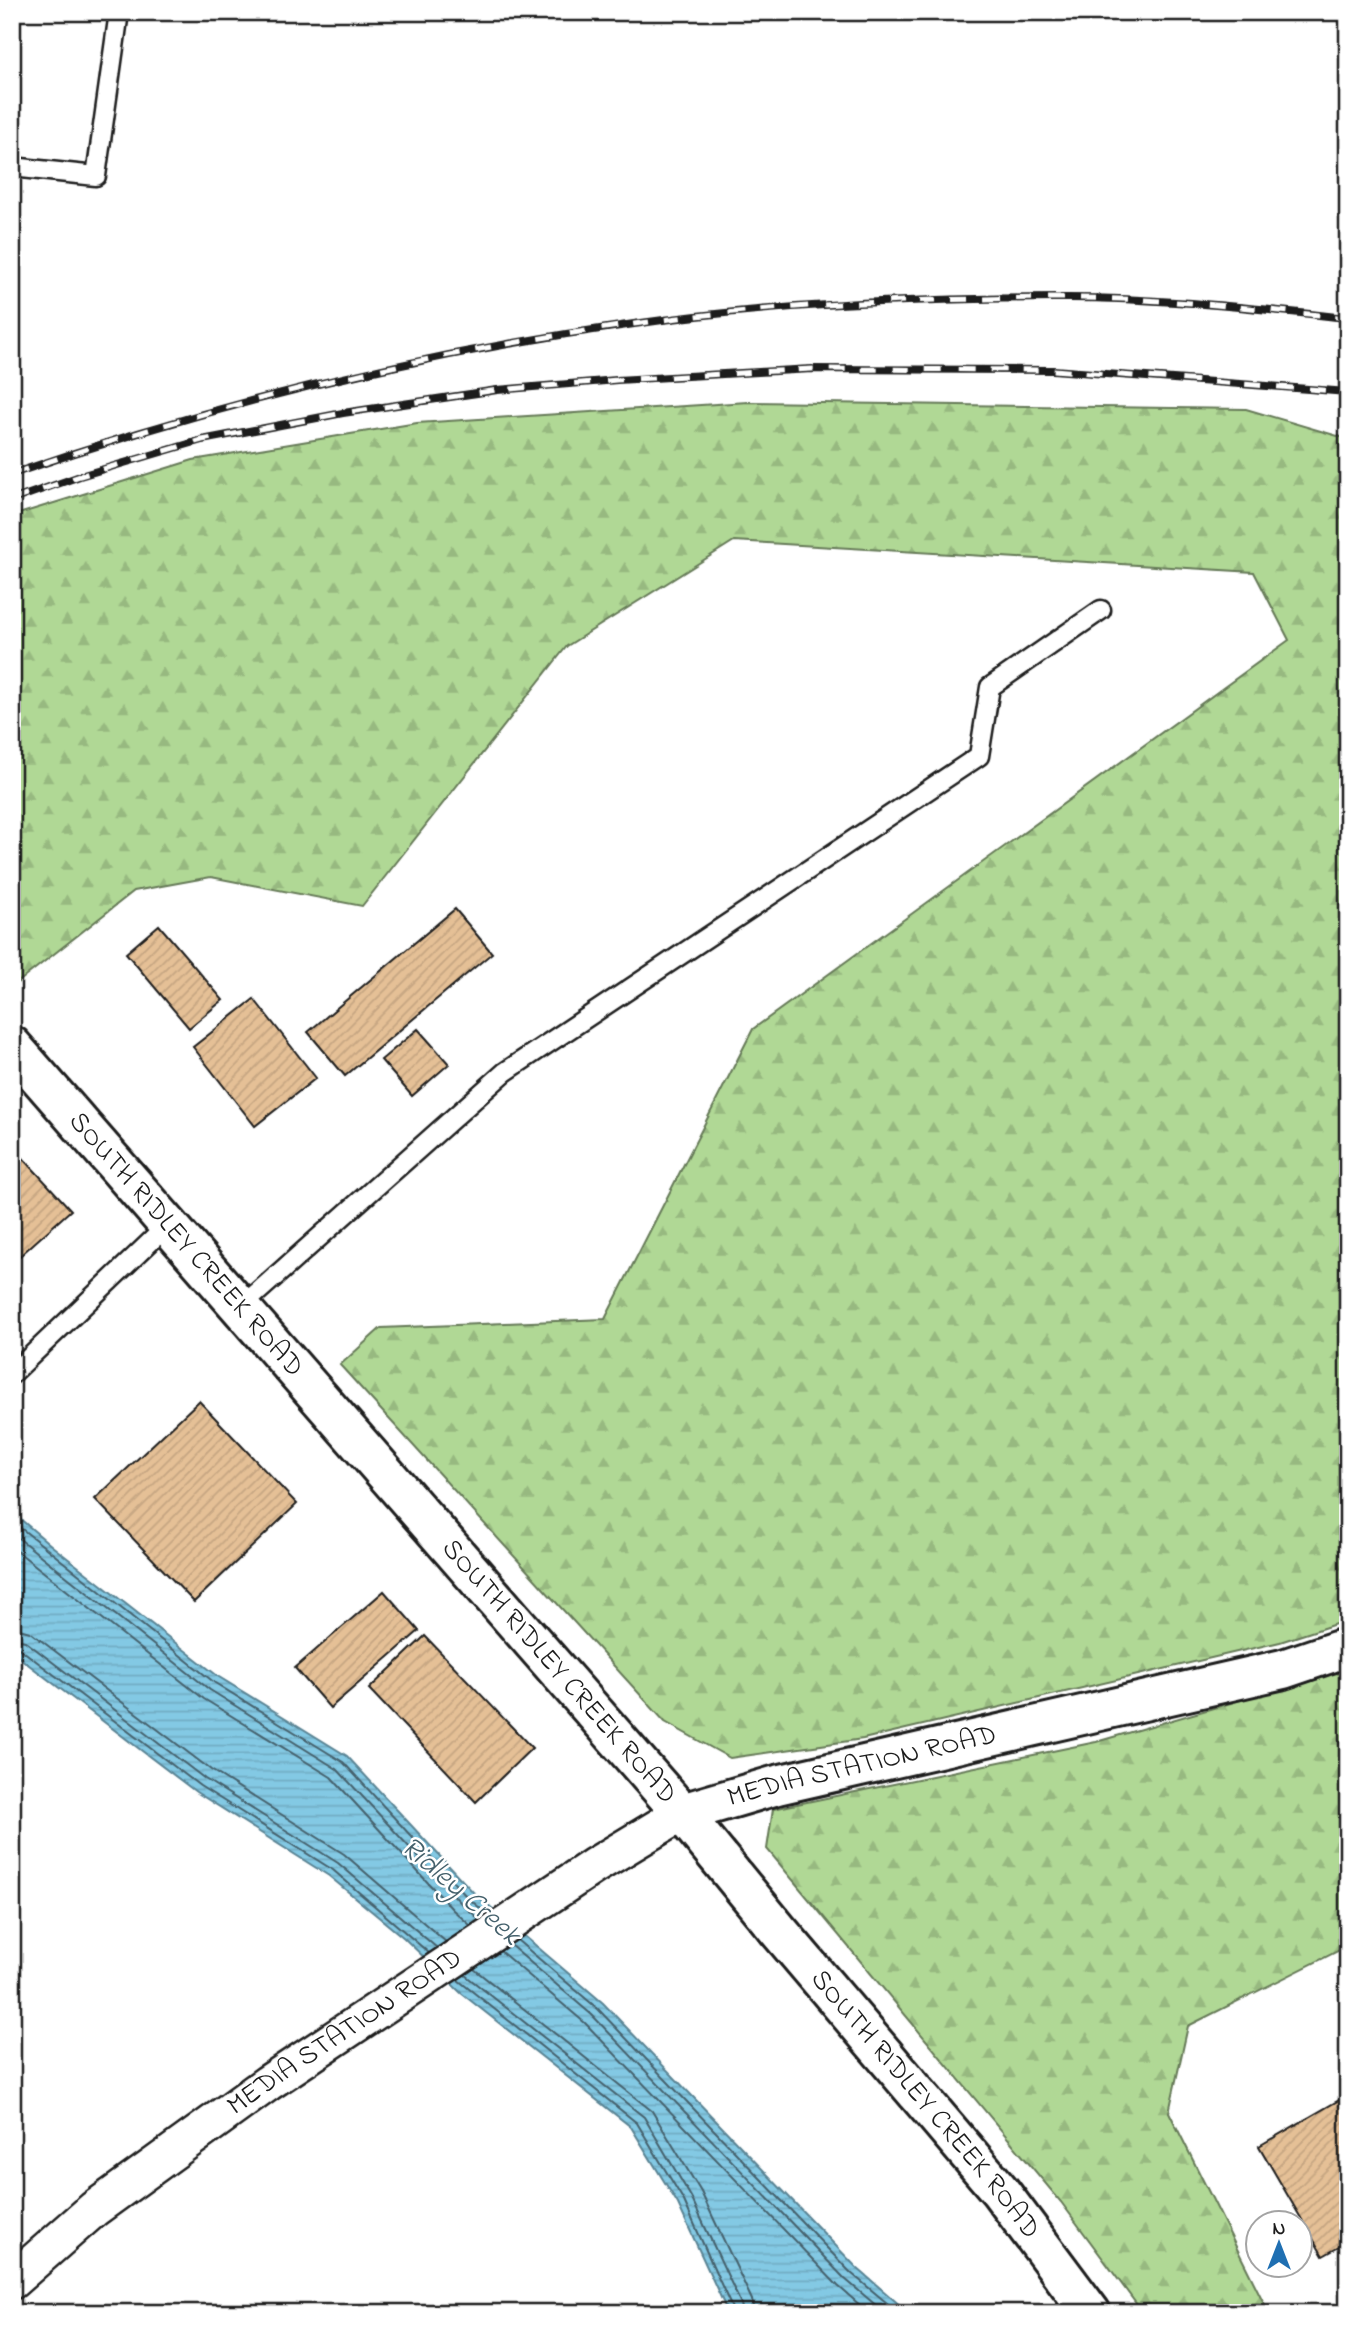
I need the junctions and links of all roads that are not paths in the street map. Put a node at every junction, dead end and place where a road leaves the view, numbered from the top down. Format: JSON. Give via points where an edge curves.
{"nodes":[{"id":1,"x":118,"y":12,"type":"edge"},
{"id":2,"x":12,"y":167,"type":"edge"},
{"id":3,"x":1101,"y":610,"type":"dead end"},
{"id":4,"x":12,"y":1045,"type":"edge"},
{"id":5,"x":169,"y":1223,"type":"junction"},
{"id":6,"x":242,"y":1306,"type":"junction"},
{"id":7,"x":12,"y":1374,"type":"edge"},
{"id":8,"x":1348,"y":1647,"type":"edge"},
{"id":9,"x":682,"y":1813,"type":"junction"},
{"id":10,"x":12,"y":2281,"type":"edge"},
{"id":11,"x":1091,"y":2313,"type":"edge"}],
"edges":[{"from":1,"to":2,"type":"lane","via":[[96,176]]},
{"from":3,"to":6,"type":"lane","via":[[990,687],[979,756],[506,1072]]},
{"from":4,"to":5,"type":"street","name":"SOUTH RIDLEY CREEK ROAD"},
{"from":5,"to":6,"type":"street","name":"SOUTH RIDLEY CREEK ROAD"},
{"from":5,"to":7,"type":"lane"},
{"from":6,"to":9,"type":"street","name":"SOUTH RIDLEY CREEK ROAD"},
{"from":8,"to":9,"type":"street","name":"MEDIA STATION ROAD","via":[[1283,1669],[777,1785]]},
{"from":9,"to":10,"type":"street","name":"MEDIA STATION ROAD","via":[[594,1866],[268,2083],[94,2209]]},
{"from":9,"to":11,"type":"street","name":"SOUTH RIDLEY CREEK ROAD","via":[[1000,2191]]}]}
